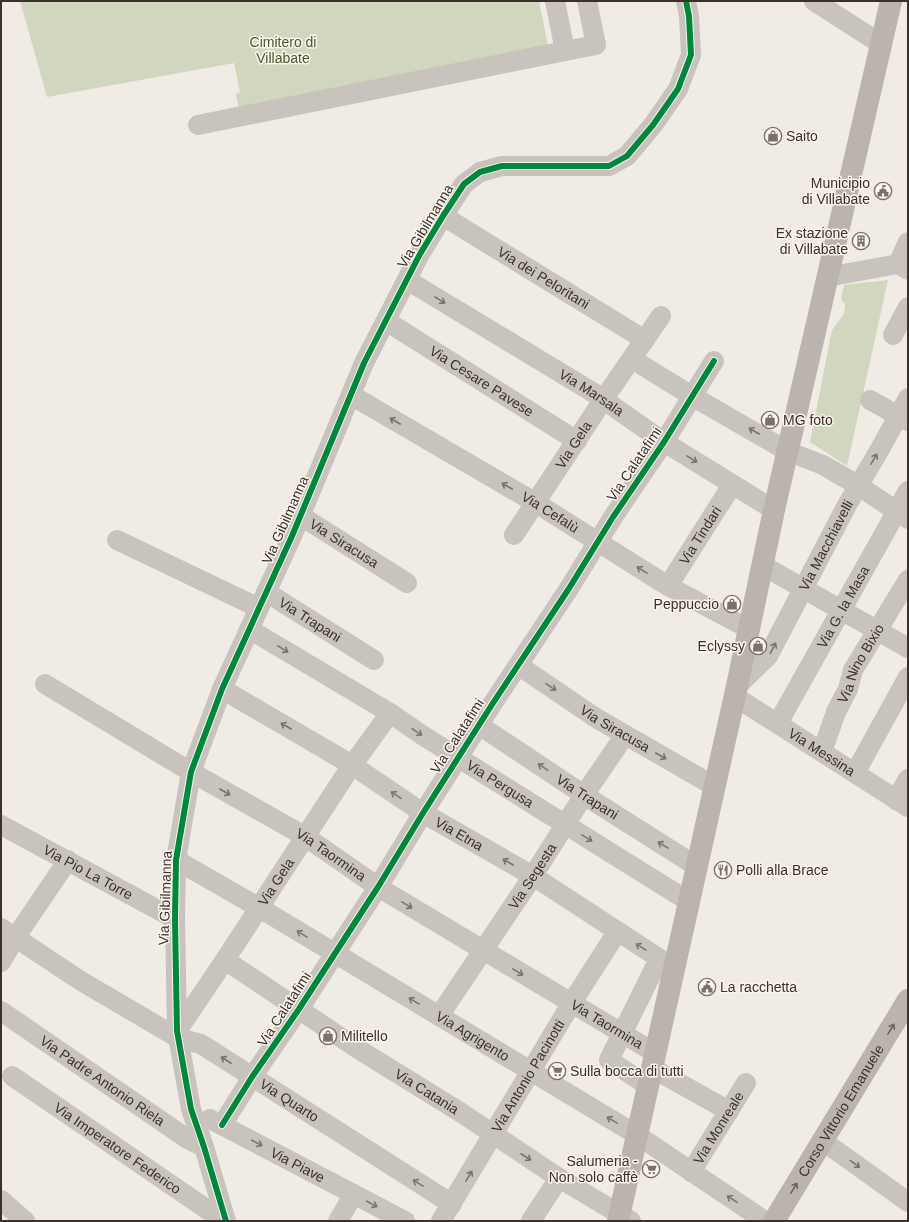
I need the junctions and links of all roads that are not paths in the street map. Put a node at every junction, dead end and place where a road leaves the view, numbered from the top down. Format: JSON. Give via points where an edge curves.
{"nodes":[{"id":1,"x":555,"y":1,"type":"edge"},
{"id":2,"x":587,"y":1,"type":"edge"},
{"id":3,"x":686,"y":1,"type":"edge"},
{"id":4,"x":814,"y":1,"type":"edge"},
{"id":5,"x":891,"y":1,"type":"edge"},
{"id":6,"x":881,"y":44,"type":"junction"},
{"id":7,"x":565,"y":51,"type":"junction"},
{"id":8,"x":198,"y":125,"type":"dead end"},
{"id":9,"x":443,"y":216,"type":"junction"},
{"id":10,"x":908,"y":242,"type":"edge"},
{"id":11,"x":903,"y":267,"type":"edge"},
{"id":12,"x":828,"y":277,"type":"junction"},
{"id":13,"x":407,"y":280,"type":"junction"},
{"id":14,"x":908,"y":307,"type":"edge"},
{"id":15,"x":661,"y":316,"type":"dead end"},
{"id":16,"x":386,"y":321,"type":"junction"},
{"id":17,"x":895,"y":336,"type":"edge"},
{"id":18,"x":644,"y":340,"type":"junction"},
{"id":19,"x":632,"y":359,"type":"junction"},
{"id":20,"x":714,"y":361,"type":"dead end"},
{"id":21,"x":351,"y":395,"type":"junction"},
{"id":22,"x":692,"y":396,"type":"junction"},
{"id":23,"x":908,"y":398,"type":"edge"},
{"id":24,"x":603,"y":400,"type":"junction"},
{"id":25,"x":870,"y":400,"type":"dead end"},
{"id":26,"x":903,"y":418,"type":"edge"},
{"id":27,"x":577,"y":441,"type":"junction"},
{"id":28,"x":664,"y":442,"type":"junction"},
{"id":29,"x":787,"y":451,"type":"junction"},
{"id":30,"x":732,"y":485,"type":"junction"},
{"id":31,"x":859,"y":486,"type":"junction"},
{"id":32,"x":908,"y":491,"type":"edge"},
{"id":33,"x":536,"y":503,"type":"junction"},
{"id":34,"x":774,"y":510,"type":"junction"},
{"id":35,"x":902,"y":515,"type":"edge"},
{"id":36,"x":301,"y":516,"type":"junction"},
{"id":37,"x":514,"y":535,"type":"dead end"},
{"id":38,"x":117,"y":540,"type":"dead end"},
{"id":39,"x":598,"y":542,"type":"junction"},
{"id":40,"x":762,"y":565,"type":"junction"},
{"id":41,"x":908,"y":580,"type":"edge"},
{"id":42,"x":407,"y":583,"type":"dead end"},
{"id":43,"x":668,"y":586,"type":"junction"},
{"id":44,"x":803,"y":588,"type":"junction"},
{"id":45,"x":262,"y":600,"type":"junction"},
{"id":46,"x":842,"y":610,"type":"junction"},
{"id":47,"x":249,"y":629,"type":"junction"},
{"id":48,"x":749,"y":629,"type":"junction"},
{"id":49,"x":878,"y":630,"type":"junction"},
{"id":50,"x":908,"y":648,"type":"edge"},
{"id":51,"x":374,"y":660,"type":"dead end"},
{"id":52,"x":518,"y":665,"type":"junction"},
{"id":53,"x":908,"y":677,"type":"edge"},
{"id":54,"x":45,"y":684,"type":"dead end"},
{"id":55,"x":222,"y":689,"type":"junction"},
{"id":56,"x":736,"y":691,"type":"junction"},
{"id":57,"x":390,"y":713,"type":"junction"},
{"id":58,"x":778,"y":723,"type":"junction"},
{"id":59,"x":479,"y":725,"type":"junction"},
{"id":60,"x":625,"y":735,"type":"junction"},
{"id":61,"x":822,"y":752,"type":"junction"},
{"id":62,"x":458,"y":758,"type":"junction"},
{"id":63,"x":352,"y":765,"type":"junction"},
{"id":64,"x":191,"y":772,"type":"junction"},
{"id":65,"x":855,"y":773,"type":"junction"},
{"id":66,"x":908,"y":779,"type":"edge"},
{"id":67,"x":714,"y":786,"type":"junction"},
{"id":68,"x":584,"y":795,"type":"junction"},
{"id":69,"x":902,"y":803,"type":"edge"},
{"id":70,"x":423,"y":812,"type":"junction"},
{"id":71,"x":1,"y":825,"type":"edge"},
{"id":72,"x":566,"y":825,"type":"junction"},
{"id":73,"x":306,"y":837,"type":"junction"},
{"id":74,"x":68,"y":860,"type":"junction"},
{"id":75,"x":176,"y":860,"type":"junction"},
{"id":76,"x":696,"y":866,"type":"junction"},
{"id":77,"x":533,"y":876,"type":"junction"},
{"id":78,"x":378,"y":887,"type":"junction"},
{"id":79,"x":688,"y":901,"type":"junction"},
{"id":80,"x":258,"y":907,"type":"junction"},
{"id":81,"x":175,"y":919,"type":"junction"},
{"id":82,"x":617,"y":932,"type":"junction"},
{"id":83,"x":8,"y":933,"type":"edge"},
{"id":84,"x":483,"y":951,"type":"junction"},
{"id":85,"x":334,"y":953,"type":"junction"},
{"id":86,"x":225,"y":960,"type":"junction"},
{"id":87,"x":1,"y":962,"type":"edge"},
{"id":88,"x":666,"y":963,"type":"junction"},
{"id":89,"x":571,"y":1004,"type":"junction"},
{"id":90,"x":906,"y":1008,"type":"edge"},
{"id":91,"x":299,"y":1009,"type":"junction"},
{"id":92,"x":1,"y":1011,"type":"edge"},
{"id":93,"x":439,"y":1016,"type":"junction"},
{"id":94,"x":177,"y":1034,"type":"junction"},
{"id":95,"x":622,"y":1034,"type":"junction"},
{"id":96,"x":651,"y":1069,"type":"junction"},
{"id":97,"x":531,"y":1072,"type":"junction"},
{"id":98,"x":12,"y":1076,"type":"dead end"},
{"id":99,"x":252,"y":1077,"type":"junction"},
{"id":100,"x":746,"y":1083,"type":"dead end"},
{"id":101,"x":191,"y":1109,"type":"junction"},
{"id":102,"x":729,"y":1111,"type":"junction"},
{"id":103,"x":222,"y":1125,"type":"junction"},
{"id":104,"x":637,"y":1134,"type":"junction"},
{"id":105,"x":493,"y":1135,"type":"junction"},
{"id":106,"x":823,"y":1141,"type":"junction"},
{"id":107,"x":204,"y":1147,"type":"junction"},
{"id":108,"x":691,"y":1172,"type":"junction"},
{"id":109,"x":559,"y":1178,"type":"junction"},
{"id":110,"x":354,"y":1194,"type":"junction"},
{"id":111,"x":1,"y":1200,"type":"edge"},
{"id":112,"x":908,"y":1202,"type":"edge"},
{"id":113,"x":452,"y":1204,"type":"junction"},
{"id":114,"x":622,"y":1219,"type":"edge"},
{"id":115,"x":25,"y":1221,"type":"edge"},
{"id":116,"x":225,"y":1221,"type":"edge"},
{"id":117,"x":338,"y":1221,"type":"edge"},
{"id":118,"x":405,"y":1221,"type":"edge"},
{"id":119,"x":441,"y":1221,"type":"edge"},
{"id":120,"x":532,"y":1221,"type":"edge"},
{"id":121,"x":765,"y":1221,"type":"edge"},
{"id":122,"x":774,"y":1221,"type":"edge"}],
"edges":[{"from":1,"to":7,"type":"street"},
{"from":2,"to":7,"type":"street","via":[[596,45]]},
{"from":3,"to":9,"type":"street","name":"Via Gibilmanna","via":[[691,56],[678,89],[627,156],[609,166],[502,166],[480,172],[464,184]]},
{"from":4,"to":6,"type":"street"},
{"from":5,"to":6,"type":"main road"},
{"from":6,"to":12,"type":"main road"},
{"from":7,"to":8,"type":"street"},
{"from":9,"to":13,"type":"street","name":"Via Gibilmanna"},
{"from":9,"to":18,"type":"street","name":"Via dei Peloritani"},
{"from":10,"to":11,"type":"street"},
{"from":11,"to":12,"type":"street"},
{"from":12,"to":29,"type":"main road"},
{"from":13,"to":16,"type":"street","name":"Via Gibilmanna"},
{"from":13,"to":24,"type":"street","name":"Via Marsala","one_way":true},
{"from":14,"to":17,"type":"street"},
{"from":15,"to":18,"type":"street","name":"Via Gela"},
{"from":16,"to":21,"type":"street","name":"Via Gibilmanna"},
{"from":16,"to":27,"type":"street","name":"Via Cesare Pavese"},
{"from":18,"to":19,"type":"street","name":"Via Gela"},
{"from":19,"to":22,"type":"street"},
{"from":19,"to":24,"type":"street","name":"Via Gela"},
{"from":20,"to":22,"type":"street","name":"Via Calatafimi"},
{"from":33,"to":21,"type":"street","name":"Via Cefalù","one_way":true},
{"from":21,"to":36,"type":"street","name":"Via Gibilmanna"},
{"from":22,"to":28,"type":"street","name":"Via Calatafimi"},
{"from":29,"to":22,"type":"street","one_way":true},
{"from":23,"to":26,"type":"street","name":"Via Macchiavelli"},
{"from":24,"to":27,"type":"street","name":"Via Gela"},
{"from":24,"to":28,"type":"street","name":"Via Marsala"},
{"from":25,"to":26,"type":"street"},
{"from":31,"to":26,"type":"street","name":"Via Macchiavelli","one_way":true},
{"from":27,"to":33,"type":"street","name":"Via Gela"},
{"from":28,"to":30,"type":"street","name":"Via Marsala","one_way":true},
{"from":28,"to":39,"type":"street","name":"Via Calatafimi","via":[[612,517]]},
{"from":29,"to":31,"type":"street","via":[[823,465]]},
{"from":29,"to":34,"type":"main road"},
{"from":30,"to":34,"type":"street","name":"Via Marsala"},
{"from":30,"to":43,"type":"street","name":"Via Tindari"},
{"from":31,"to":35,"type":"street"},
{"from":31,"to":44,"type":"street","name":"Via Macchiavelli"},
{"from":32,"to":35,"type":"street","name":"Via G. la Masa"},
{"from":33,"to":37,"type":"street","name":"Via Gela"},
{"from":33,"to":39,"type":"street","name":"Via Cefalù"},
{"from":34,"to":40,"type":"main road"},
{"from":35,"to":46,"type":"street","name":"Via G. la Masa"},
{"from":36,"to":42,"type":"street","name":"Via Siracusa"},
{"from":36,"to":45,"type":"street","name":"Via Gibilmanna"},
{"from":38,"to":45,"type":"street","name":"Via Trapani"},
{"from":43,"to":39,"type":"street","name":"Via Cefalù","one_way":true},
{"from":39,"to":52,"type":"street","name":"Via Calatafimi"},
{"from":40,"to":44,"type":"street"},
{"from":40,"to":48,"type":"main road"},
{"from":41,"to":49,"type":"street","name":"Via Nino Bixio"},
{"from":43,"to":48,"type":"street","name":"Via Cefalù"},
{"from":44,"to":46,"type":"street"},
{"from":56,"to":44,"type":"street","name":"Via Macchiavelli","one_way":true,"via":[[768,656]]},
{"from":45,"to":47,"type":"street","name":"Via Gibilmanna"},
{"from":45,"to":51,"type":"street","name":"Via Trapani"},
{"from":46,"to":49,"type":"street"},
{"from":46,"to":58,"type":"street","name":"Via G. la Masa"},
{"from":47,"to":55,"type":"street","name":"Via Gibilmanna"},
{"from":47,"to":57,"type":"street","name":"Via Pergusa","one_way":true},
{"from":48,"to":56,"type":"main road"},
{"from":49,"to":50,"type":"street"},
{"from":49,"to":61,"type":"street","name":"Via Nino Bixio","via":[[853,670],[848,689],[836,712]]},
{"from":52,"to":59,"type":"street","name":"Via Calatafimi"},
{"from":52,"to":60,"type":"street","name":"Via Siracusa","one_way":true},
{"from":53,"to":65,"type":"street"},
{"from":54,"to":64,"type":"street","name":"Via Taormina"},
{"from":63,"to":55,"type":"street","name":"Via Etna","one_way":true},
{"from":55,"to":64,"type":"street","name":"Via Gibilmanna"},
{"from":56,"to":58,"type":"street","name":"Via Messina"},
{"from":56,"to":67,"type":"main road"},
{"from":57,"to":62,"type":"street","name":"Via Pergusa","one_way":true},
{"from":57,"to":63,"type":"street","name":"Via Gela"},
{"from":58,"to":61,"type":"street","name":"Via Messina"},
{"from":59,"to":62,"type":"street","name":"Via Calatafimi"},
{"from":68,"to":59,"type":"street","name":"Via Trapani","one_way":true},
{"from":60,"to":67,"type":"street","name":"Via Siracusa","one_way":true},
{"from":60,"to":68,"type":"street","name":"Via Segesta"},
{"from":61,"to":65,"type":"street","name":"Via Messina"},
{"from":62,"to":70,"type":"street","name":"Via Calatafimi"},
{"from":62,"to":72,"type":"street","name":"Via Pergusa"},
{"from":70,"to":63,"type":"street","name":"Via Etna","one_way":true},
{"from":63,"to":73,"type":"street","name":"Via Gela"},
{"from":64,"to":73,"type":"street","name":"Via Taormina","one_way":true},
{"from":64,"to":75,"type":"street","name":"Via Gibilmanna"},
{"from":65,"to":69,"type":"street","name":"Via Messina"},
{"from":66,"to":69,"type":"street"},
{"from":67,"to":76,"type":"main road"},
{"from":68,"to":72,"type":"street","name":"Via Segesta"},
{"from":76,"to":68,"type":"street","name":"Via Trapani","one_way":true},
{"from":77,"to":70,"type":"street","name":"Via Etna","one_way":true},
{"from":70,"to":78,"type":"street","name":"Via Calatafimi"},
{"from":71,"to":74,"type":"street","name":"Via Pio La Torre"},
{"from":72,"to":77,"type":"street","name":"Via Segesta"},
{"from":72,"to":79,"type":"street","name":"Via Pergusa","one_way":true},
{"from":73,"to":78,"type":"street","name":"Via Taormina"},
{"from":73,"to":80,"type":"street","name":"Via Gela"},
{"from":74,"to":81,"type":"street","name":"Via Pio La Torre"},
{"from":74,"to":83,"type":"street"},
{"from":75,"to":80,"type":"street","name":"Via Agrigento"},
{"from":75,"to":81,"type":"street","name":"Via Gibilmanna"},
{"from":76,"to":79,"type":"main road"},
{"from":77,"to":82,"type":"street","name":"Via Etna"},
{"from":77,"to":84,"type":"street","name":"Via Segesta"},
{"from":78,"to":84,"type":"street","name":"Via Taormina","one_way":true},
{"from":78,"to":85,"type":"street","name":"Via Calatafimi"},
{"from":79,"to":88,"type":"main road"},
{"from":85,"to":80,"type":"street","name":"Via Agrigento","one_way":true},
{"from":80,"to":86,"type":"street","name":"Via Gela"},
{"from":81,"to":94,"type":"street","name":"Via Gibilmanna"},
{"from":88,"to":82,"type":"street","name":"Via Etna","one_way":true},
{"from":82,"to":89,"type":"street","name":"Via Antonio Pacinotti"},
{"from":83,"to":87,"type":"street"},
{"from":83,"to":94,"type":"street","name":"Via Quarto","via":[[81,981]]},
{"from":84,"to":89,"type":"street","name":"Via Taormina","one_way":true},
{"from":84,"to":93,"type":"street","name":"Via Segesta"},
{"from":85,"to":91,"type":"street","name":"Via Calatafimi"},
{"from":93,"to":85,"type":"street","name":"Via Agrigento","one_way":true},
{"from":86,"to":91,"type":"street","name":"Via Catania"},
{"from":86,"to":94,"type":"street","name":"Via Gela"},
{"from":88,"to":95,"type":"street"},
{"from":88,"to":96,"type":"main road"},
{"from":89,"to":95,"type":"street","name":"Via Taormina"},
{"from":89,"to":97,"type":"street","name":"Via Antonio Pacinotti"},
{"from":106,"to":90,"type":"main road","name":"Corso Vittorio Emanuele","one_way":true},
{"from":91,"to":99,"type":"street","name":"Via Calatafimi"},
{"from":91,"to":105,"type":"street","name":"Via Catania"},
{"from":92,"to":107,"type":"street","name":"Via Padre Antonio Riela","via":[[186,1138]]},
{"from":93,"to":97,"type":"street","name":"Via Agrigento"},
{"from":99,"to":94,"type":"street","name":"Via Quarto","one_way":true,"via":[[201,1044]]},
{"from":94,"to":101,"type":"street","name":"Via Gibilmanna"},
{"from":95,"to":96,"type":"street","name":"Via Taormina"},
{"from":95,"to":96,"type":"street","via":[[609,1060]]},
{"from":96,"to":102,"type":"street"},
{"from":96,"to":104,"type":"main road"},
{"from":104,"to":97,"type":"street","name":"Via Agrigento","one_way":true},
{"from":97,"to":105,"type":"street","name":"Via Antonio Pacinotti"},
{"from":98,"to":116,"type":"street","name":"Via Imperatore Federico"},
{"from":99,"to":103,"type":"street","name":"Via Calatafimi"},
{"from":113,"to":99,"type":"street","name":"Via Quarto","one_way":true},
{"from":100,"to":102,"type":"street","name":"Via Monreale"},
{"from":101,"to":103,"type":"street","name":"Via Piave"},
{"from":101,"to":107,"type":"street","name":"Via Gibilmanna"},
{"from":102,"to":108,"type":"street","name":"Via Monreale"},
{"from":103,"to":110,"type":"street","name":"Via Piave","one_way":true},
{"from":104,"to":108,"type":"street","name":"Via Agrigento"},
{"from":104,"to":114,"type":"main road"},
{"from":105,"to":109,"type":"street","name":"Via Catania","one_way":true},
{"from":113,"to":105,"type":"street","name":"Via Antonio Pacinotti","one_way":true},
{"from":106,"to":112,"type":"street","one_way":true},
{"from":122,"to":106,"type":"main road","name":"Corso Vittorio Emanuele","one_way":true},
{"from":107,"to":116,"type":"street","name":"Via Gibilmanna"},
{"from":121,"to":108,"type":"street","name":"Via Agrigento","one_way":true},
{"from":109,"to":114,"type":"street","name":"Via Catania"},
{"from":109,"to":120,"type":"street"},
{"from":110,"to":117,"type":"street"},
{"from":110,"to":118,"type":"street","name":"Via Piave","one_way":true},
{"from":111,"to":115,"type":"street"},
{"from":113,"to":119,"type":"street","name":"Via Antonio Pacinotti"}]}
